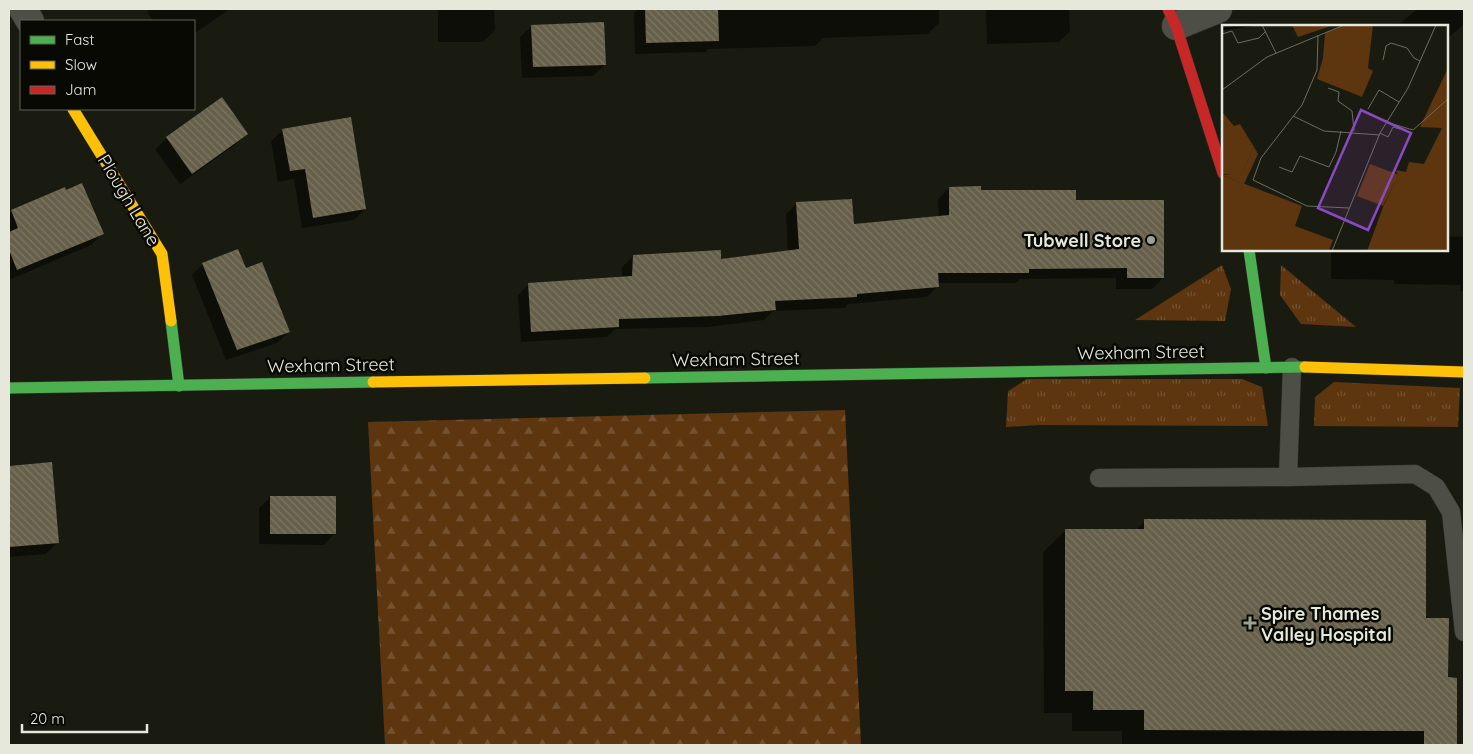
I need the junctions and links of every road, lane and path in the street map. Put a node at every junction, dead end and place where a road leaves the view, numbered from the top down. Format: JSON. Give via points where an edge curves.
{"nodes":[{"id":1,"x":23,"y":9,"type":"edge"},
{"id":2,"x":1218,"y":9,"type":"edge"},
{"id":3,"x":1172,"y":17,"type":"edge"},
{"id":4,"x":29,"y":20,"type":"edge"},
{"id":5,"x":74,"y":110,"type":"edge"},
{"id":6,"x":1222,"y":170,"type":"edge"},
{"id":7,"x":1249,"y":251,"type":"edge"},
{"id":8,"x":1292,"y":367,"type":"junction"},
{"id":9,"x":1266,"y":368,"type":"junction"},
{"id":10,"x":1464,"y":372,"type":"edge"},
{"id":11,"x":179,"y":386,"type":"junction"},
{"id":12,"x":9,"y":388,"type":"edge"},
{"id":13,"x":1288,"y":477,"type":"junction"},
{"id":14,"x":1099,"y":478,"type":"dead end"},
{"id":15,"x":1464,"y":632,"type":"edge"}],
"edges":[{"from":1,"to":4,"type":"street"},
{"from":2,"to":3,"type":"street"},
{"from":3,"to":6,"type":"street"},
{"from":5,"to":11,"type":"street","name":"Plough Lane","via":[[162,254]]},
{"from":7,"to":9,"type":"street"},
{"from":8,"to":9,"type":"street","name":"Wexham Street"},
{"from":8,"to":10,"type":"street","name":"Wexham Street"},
{"from":8,"to":13,"type":"lane"},
{"from":9,"to":11,"type":"street","name":"Wexham Street"},
{"from":11,"to":12,"type":"street","name":"Wexham Street"},
{"from":13,"to":14,"type":"lane"},
{"from":13,"to":15,"type":"lane","via":[[1415,474],[1436,487],[1451,512]]}]}
